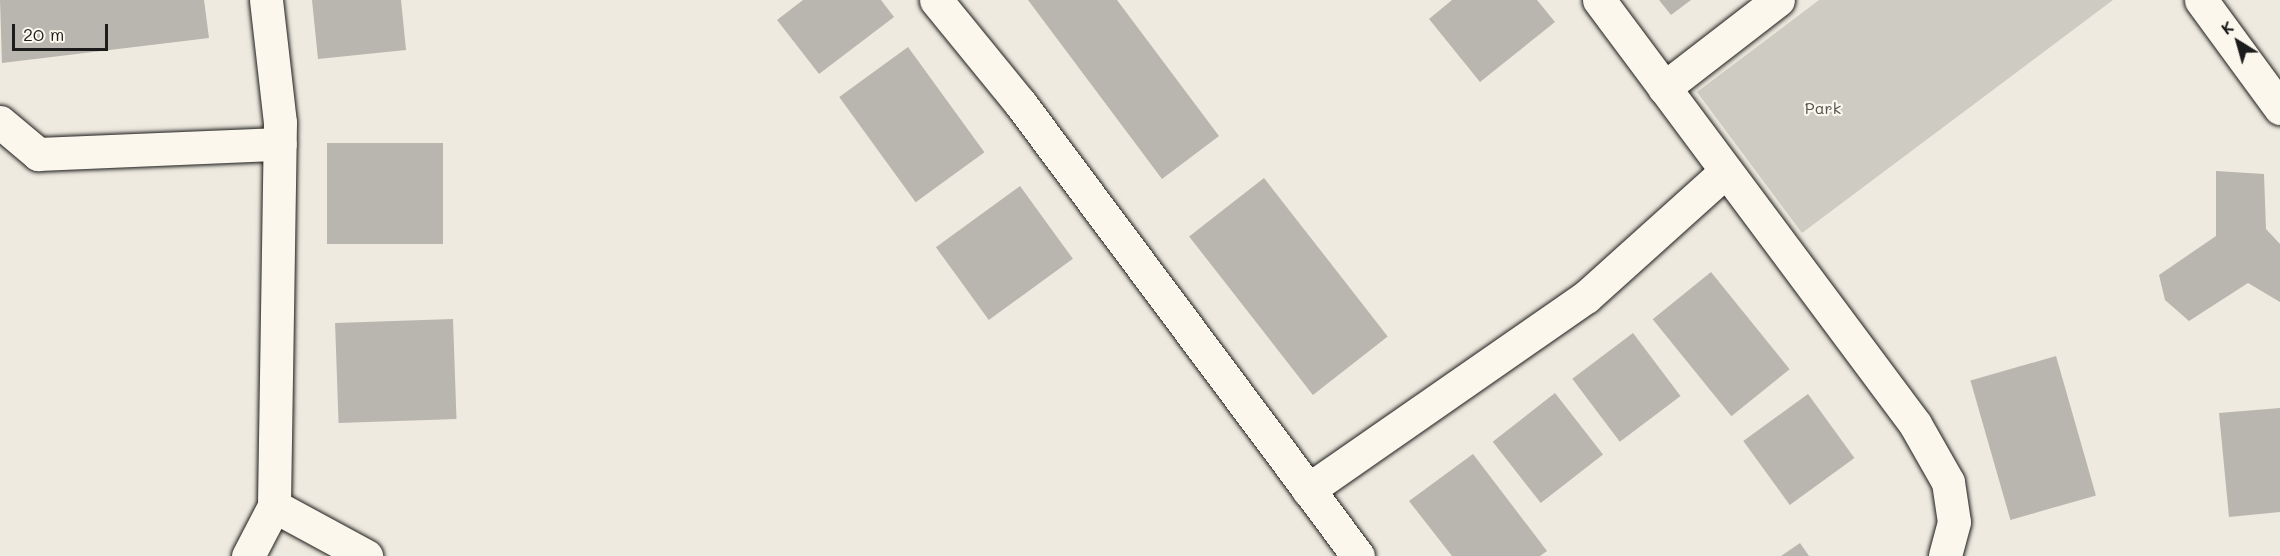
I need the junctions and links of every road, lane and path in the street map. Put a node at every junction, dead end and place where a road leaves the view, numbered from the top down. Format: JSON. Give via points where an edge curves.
{"nodes":[{"id":1,"x":266,"y":0,"type":"edge"},
{"id":2,"x":936,"y":0,"type":"edge"},
{"id":3,"x":1599,"y":0,"type":"edge"},
{"id":4,"x":1778,"y":0,"type":"edge"},
{"id":5,"x":2201,"y":0,"type":"edge"},
{"id":6,"x":1664,"y":87,"type":"junction"},
{"id":7,"x":2280,"y":108,"type":"edge"},
{"id":8,"x":0,"y":122,"type":"edge"},
{"id":9,"x":280,"y":144,"type":"junction"},
{"id":10,"x":1726,"y":171,"type":"junction"},
{"id":11,"x":1308,"y":490,"type":"junction"},
{"id":12,"x":274,"y":507,"type":"junction"},
{"id":13,"x":248,"y":556,"type":"edge"},
{"id":14,"x":366,"y":556,"type":"edge"},
{"id":15,"x":1358,"y":556,"type":"edge"},
{"id":16,"x":1945,"y":556,"type":"edge"}],
"edges":[{"from":1,"to":9,"type":"street"},
{"from":2,"to":11,"type":"street","via":[[1020,103]]},
{"from":3,"to":6,"type":"street"},
{"from":4,"to":6,"type":"street"},
{"from":5,"to":7,"type":"street"},
{"from":6,"to":10,"type":"street"},
{"from":8,"to":9,"type":"street","via":[[38,154]]},
{"from":9,"to":12,"type":"street"},
{"from":10,"to":11,"type":"street","via":[[1586,297]]},
{"from":10,"to":16,"type":"street","via":[[1915,424],[1948,482],[1954,522]]},
{"from":11,"to":15,"type":"street"},
{"from":12,"to":13,"type":"street"},
{"from":12,"to":14,"type":"street"}]}
